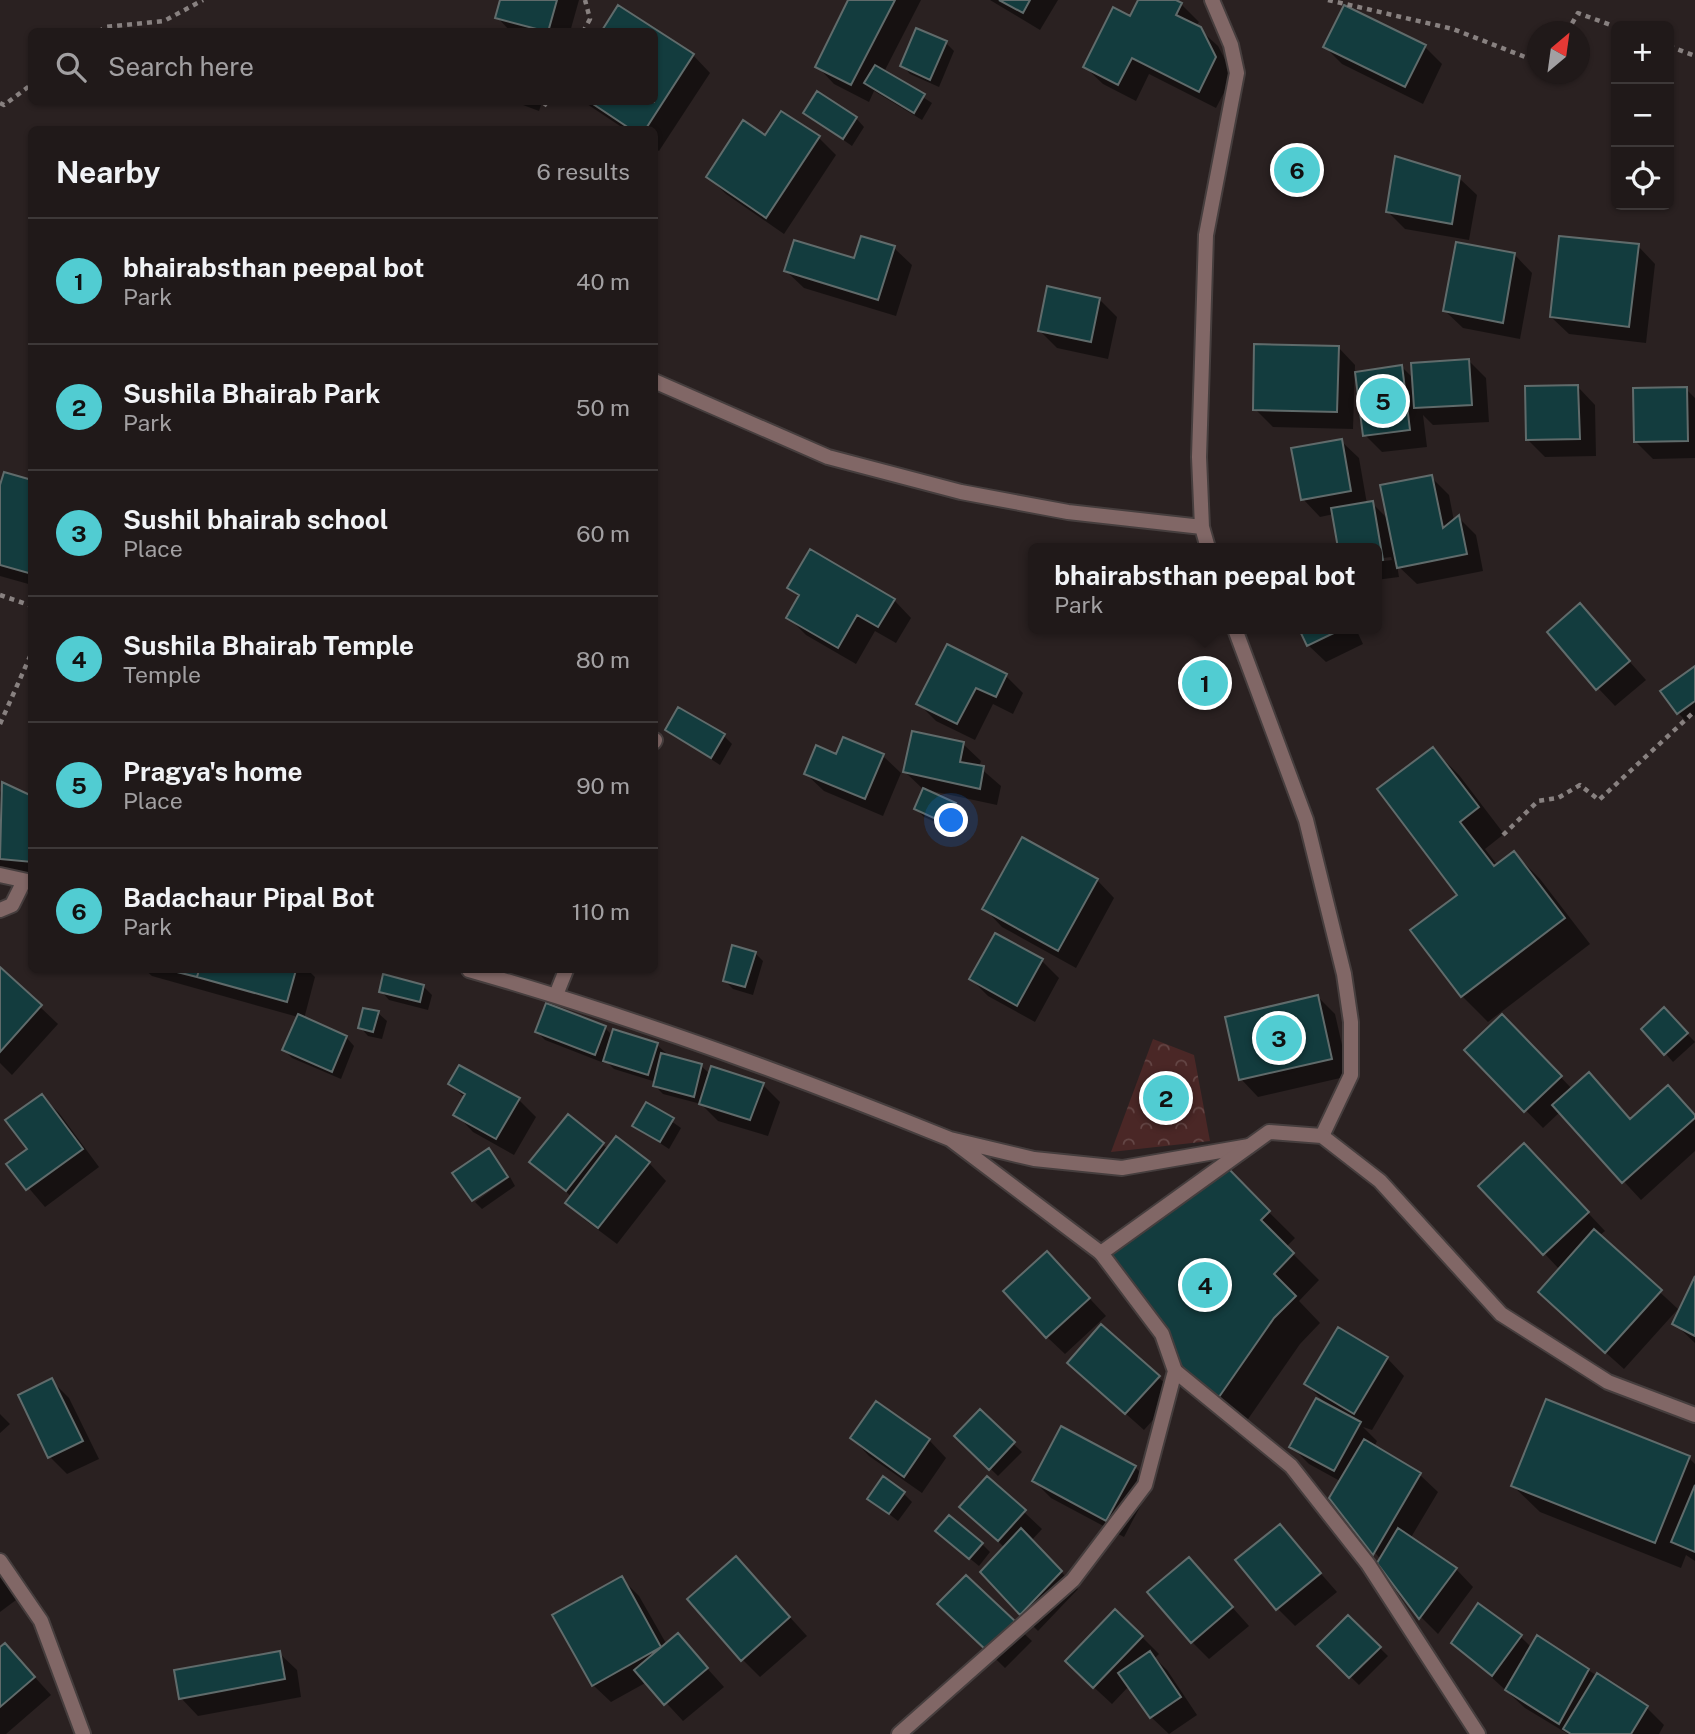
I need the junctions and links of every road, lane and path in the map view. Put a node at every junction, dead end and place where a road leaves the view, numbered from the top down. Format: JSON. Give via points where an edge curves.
{"nodes":[{"id":1,"x":203,"y":0,"type":"edge"},
{"id":2,"x":585,"y":0,"type":"edge"},
{"id":3,"x":1212,"y":0,"type":"edge"},
{"id":4,"x":1328,"y":0,"type":"edge"},
{"id":5,"x":1573,"y":21,"type":"edge"},
{"id":6,"x":1611,"y":25,"type":"edge"},
{"id":7,"x":104,"y":28,"type":"edge"},
{"id":8,"x":585,"y":28,"type":"edge"},
{"id":9,"x":1674,"y":48,"type":"edge"},
{"id":10,"x":1695,"y":56,"type":"edge"},
{"id":11,"x":1527,"y":58,"type":"edge"},
{"id":12,"x":28,"y":87,"type":"edge"},
{"id":13,"x":0,"y":103,"type":"edge"},
{"id":14,"x":658,"y":383,"type":"edge"},
{"id":15,"x":1202,"y":527,"type":"junction"},
{"id":16,"x":1207,"y":543,"type":"edge"},
{"id":17,"x":0,"y":595,"type":"edge"},
{"id":18,"x":28,"y":605,"type":"edge"},
{"id":19,"x":1238,"y":634,"type":"edge"},
{"id":20,"x":28,"y":661,"type":"edge"},
{"id":21,"x":1695,"y":711,"type":"edge"},
{"id":22,"x":0,"y":724,"type":"edge"},
{"id":23,"x":1503,"y":835,"type":"dead end"},
{"id":24,"x":0,"y":875,"type":"edge"},
{"id":25,"x":28,"y":882,"type":"edge"},
{"id":26,"x":0,"y":910,"type":"edge"},
{"id":27,"x":479,"y":973,"type":"edge"},
{"id":28,"x":565,"y":973,"type":"edge"},
{"id":29,"x":556,"y":995,"type":"junction"},
{"id":30,"x":1322,"y":1136,"type":"junction"},
{"id":31,"x":950,"y":1139,"type":"junction"},
{"id":32,"x":1249,"y":1146,"type":"junction"},
{"id":33,"x":1101,"y":1254,"type":"junction"},
{"id":34,"x":1175,"y":1371,"type":"junction"},
{"id":35,"x":1695,"y":1415,"type":"edge"},
{"id":36,"x":0,"y":1561,"type":"edge"},
{"id":37,"x":83,"y":1734,"type":"edge"},
{"id":38,"x":899,"y":1734,"type":"edge"},
{"id":39,"x":1479,"y":1734,"type":"edge"}],
"edges":[{"from":1,"to":7,"type":"path","via":[[164,21]]},
{"from":2,"to":8,"type":"path","via":[[590,19]]},
{"from":3,"to":15,"type":"street","via":[[1237,73],[1206,235],[1199,457]]},
{"from":4,"to":11,"type":"path","via":[[1454,29]]},
{"from":5,"to":6,"type":"path","via":[[1578,13]]},
{"from":9,"to":10,"type":"path"},
{"from":12,"to":13,"type":"path","via":[[4,105]]},
{"from":14,"to":15,"type":"street","via":[[828,457],[961,492],[1068,512]]},
{"from":15,"to":16,"type":"street"},
{"from":17,"to":18,"type":"path"},
{"from":19,"to":30,"type":"street","via":[[1306,820],[1344,974],[1351,1075]]},
{"from":20,"to":22,"type":"path"},
{"from":21,"to":23,"type":"path","via":[[1599,800],[1580,785],[1558,798],[1538,801]]},
{"from":24,"to":25,"type":"street"},
{"from":25,"to":26,"type":"street","via":[[12,905]]},
{"from":27,"to":29,"type":"street"},
{"from":28,"to":29,"type":"street"},
{"from":29,"to":31,"type":"street","via":[[790,1074]]},
{"from":30,"to":32,"type":"street","via":[[1269,1132]]},
{"from":30,"to":35,"type":"street","via":[[1380,1181],[1502,1314],[1608,1381]]},
{"from":31,"to":32,"type":"street","via":[[1034,1159],[1122,1168]]},
{"from":31,"to":33,"type":"street"},
{"from":32,"to":33,"type":"street"},
{"from":33,"to":34,"type":"street","via":[[1161,1334]]},
{"from":34,"to":38,"type":"street","via":[[1145,1485],[1073,1580]]},
{"from":34,"to":39,"type":"street","via":[[1291,1466],[1368,1564]]},
{"from":36,"to":37,"type":"street","via":[[41,1622]]}]}
